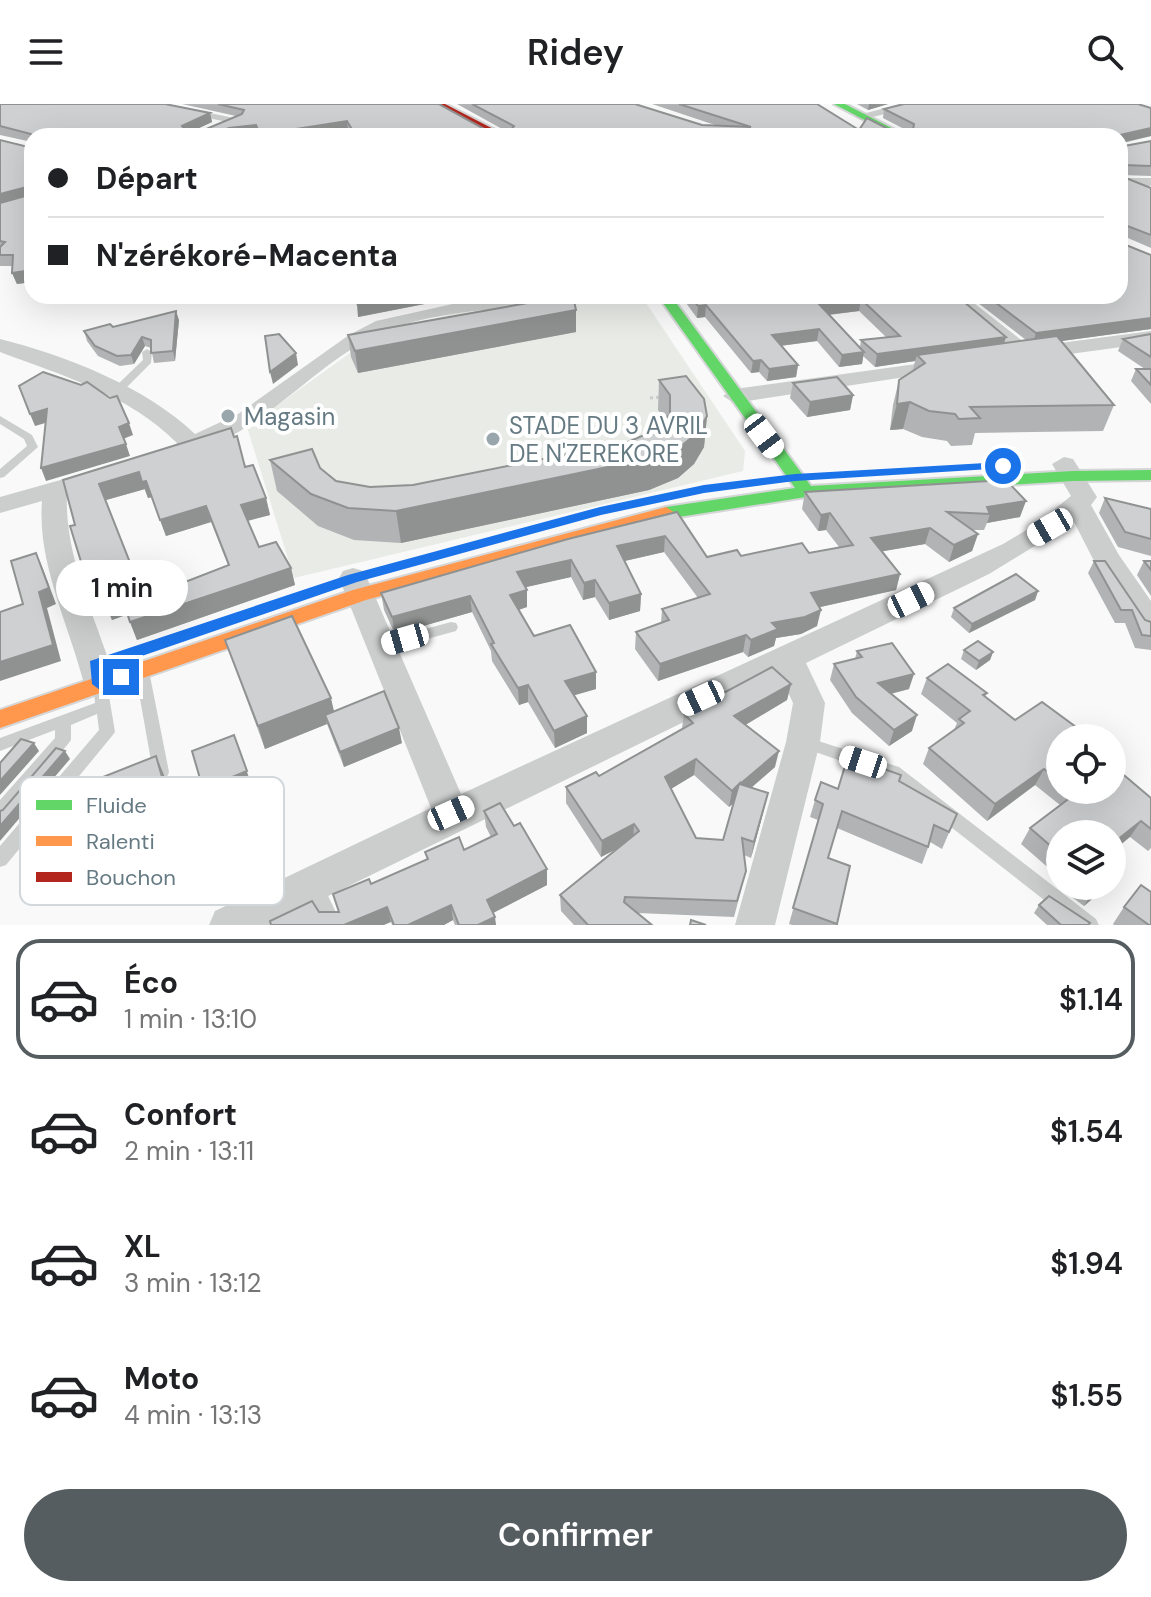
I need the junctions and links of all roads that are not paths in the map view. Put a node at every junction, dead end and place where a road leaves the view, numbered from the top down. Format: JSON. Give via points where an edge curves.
{"nodes":[{"id":1,"x":147,"y":104,"type":"edge"},
{"id":2,"x":438,"y":104,"type":"edge"},
{"id":3,"x":838,"y":104,"type":"edge"},
{"id":4,"x":918,"y":104,"type":"edge"},
{"id":5,"x":861,"y":116,"type":"junction"},
{"id":6,"x":217,"y":128,"type":"edge"},
{"id":7,"x":486,"y":128,"type":"edge"},
{"id":8,"x":886,"y":128,"type":"edge"},
{"id":9,"x":1128,"y":182,"type":"edge"},
{"id":10,"x":1151,"y":182,"type":"edge"},
{"id":11,"x":1128,"y":185,"type":"edge"},
{"id":12,"x":1151,"y":195,"type":"edge"},
{"id":13,"x":509,"y":304,"type":"edge"},
{"id":14,"x":670,"y":304,"type":"edge"},
{"id":15,"x":963,"y":304,"type":"edge"},
{"id":16,"x":1151,"y":337,"type":"edge"},
{"id":17,"x":0,"y":345,"type":"edge"},
{"id":18,"x":147,"y":352,"type":"edge"},
{"id":19,"x":1026,"y":354,"type":"junction"},
{"id":20,"x":996,"y":358,"type":"edge"},
{"id":21,"x":965,"y":363,"type":"edge"},
{"id":22,"x":119,"y":389,"type":"junction"},
{"id":23,"x":734,"y":396,"type":"junction"},
{"id":24,"x":0,"y":419,"type":"edge"},
{"id":25,"x":192,"y":444,"type":"junction"},
{"id":26,"x":164,"y":455,"type":"edge"},
{"id":27,"x":1151,"y":463,"type":"edge"},
{"id":28,"x":123,"y":469,"type":"edge"},
{"id":29,"x":0,"y":475,"type":"edge"},
{"id":30,"x":1151,"y":475,"type":"edge"},
{"id":31,"x":800,"y":485,"type":"junction"},
{"id":32,"x":55,"y":489,"type":"junction"},
{"id":33,"x":1083,"y":490,"type":"junction"},
{"id":34,"x":0,"y":505,"type":"edge"},
{"id":35,"x":543,"y":526,"type":"dead end"},
{"id":36,"x":427,"y":557,"type":"dead end"},
{"id":37,"x":356,"y":587,"type":"junction"},
{"id":38,"x":1151,"y":623,"type":"edge"},
{"id":39,"x":451,"y":627,"type":"dead end"},
{"id":40,"x":156,"y":645,"type":"dead end"},
{"id":41,"x":383,"y":646,"type":"junction"},
{"id":42,"x":788,"y":658,"type":"junction"},
{"id":43,"x":142,"y":669,"type":"junction"},
{"id":44,"x":98,"y":677,"type":"junction"},
{"id":45,"x":0,"y":719,"type":"edge"},
{"id":46,"x":63,"y":721,"type":"junction"},
{"id":47,"x":803,"y":742,"type":"junction"},
{"id":48,"x":0,"y":745,"type":"edge"},
{"id":49,"x":161,"y":772,"type":"edge"},
{"id":50,"x":31,"y":777,"type":"edge"},
{"id":51,"x":69,"y":777,"type":"edge"},
{"id":52,"x":20,"y":789,"type":"edge"},
{"id":53,"x":0,"y":812,"type":"edge"},
{"id":54,"x":451,"y":813,"type":"junction"},
{"id":55,"x":20,"y":835,"type":"edge"},
{"id":56,"x":0,"y":859,"type":"edge"},
{"id":57,"x":313,"y":882,"type":"junction"},
{"id":58,"x":284,"y":897,"type":"edge"},
{"id":59,"x":268,"y":905,"type":"edge"},
{"id":60,"x":229,"y":925,"type":"edge"},
{"id":61,"x":333,"y":925,"type":"edge"},
{"id":62,"x":755,"y":925,"type":"edge"},
{"id":63,"x":1090,"y":925,"type":"edge"}],
"edges":[{"from":1,"to":6,"type":"street","via":[[237,120]]},
{"from":2,"to":7,"type":"main road"},
{"from":3,"to":5,"type":"main road"},
{"from":4,"to":5,"type":"street"},
{"from":5,"to":8,"type":"main road"},
{"from":9,"to":10,"type":"street"},
{"from":11,"to":12,"type":"lane"},
{"from":13,"to":25,"type":"street","via":[[383,325],[246,419]]},
{"from":14,"to":23,"type":"main road"},
{"from":15,"to":19,"type":"street"},
{"from":16,"to":19,"type":"street"},
{"from":17,"to":22,"type":"street"},
{"from":18,"to":22,"type":"lane","via":[[148,361]]},
{"from":19,"to":20,"type":"street"},
{"from":21,"to":23,"type":"street"},
{"from":22,"to":25,"type":"street","via":[[162,414]]},
{"from":23,"to":31,"type":"main road"},
{"from":24,"to":29,"type":"lane","via":[[28,437],[33,447]]},
{"from":25,"to":26,"type":"street"},
{"from":27,"to":33,"type":"main road"},
{"from":28,"to":32,"type":"street"},
{"from":30,"to":33,"type":"main road"},
{"from":31,"to":33,"type":"main road"},
{"from":31,"to":35,"type":"main road","via":[[704,489]]},
{"from":31,"to":37,"type":"main road"},
{"from":32,"to":34,"type":"street"},
{"from":32,"to":44,"type":"street","via":[[51,516],[57,552]]},
{"from":33,"to":38,"type":"street","via":[[1107,559]]},
{"from":33,"to":42,"type":"street","via":[[1006,552]]},
{"from":36,"to":37,"type":"main road"},
{"from":37,"to":40,"type":"main road"},
{"from":37,"to":41,"type":"street"},
{"from":37,"to":43,"type":"main road"},
{"from":39,"to":41,"type":"lane"},
{"from":41,"to":54,"type":"street"},
{"from":42,"to":47,"type":"street","via":[[809,703]]},
{"from":42,"to":54,"type":"street"},
{"from":43,"to":44,"type":"main road"},
{"from":43,"to":49,"type":"lane"},
{"from":44,"to":45,"type":"main road"},
{"from":44,"to":46,"type":"lane"},
{"from":44,"to":51,"type":"lane","via":[[107,732]]},
{"from":46,"to":48,"type":"lane"},
{"from":46,"to":50,"type":"lane","via":[[63,740]]},
{"from":47,"to":62,"type":"street"},
{"from":47,"to":63,"type":"lane","via":[[893,772]]},
{"from":52,"to":53,"type":"lane"},
{"from":54,"to":57,"type":"street"},
{"from":55,"to":56,"type":"lane"},
{"from":57,"to":58,"type":"street"},
{"from":57,"to":61,"type":"lane"},
{"from":59,"to":60,"type":"street"}]}
